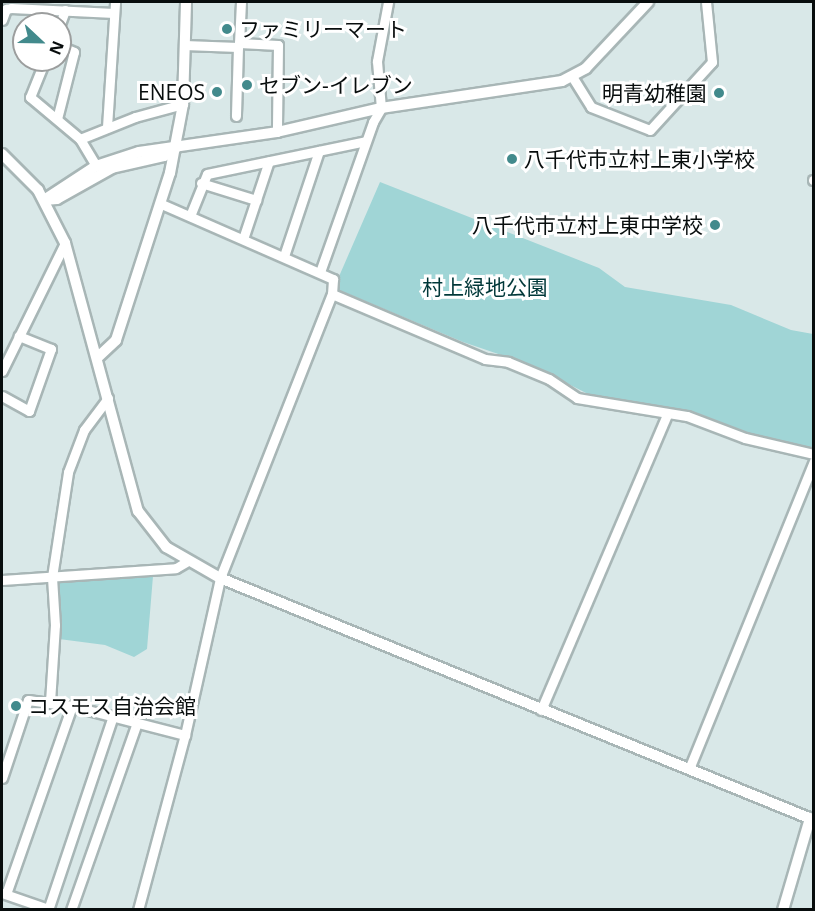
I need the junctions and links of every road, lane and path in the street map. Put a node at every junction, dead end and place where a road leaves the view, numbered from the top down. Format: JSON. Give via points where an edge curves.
{"nodes":[{"id":1,"x":115,"y":2,"type":"edge"},
{"id":2,"x":186,"y":2,"type":"edge"},
{"id":3,"x":241,"y":2,"type":"edge"},
{"id":4,"x":388,"y":2,"type":"edge"},
{"id":5,"x":648,"y":2,"type":"edge"},
{"id":6,"x":706,"y":2,"type":"edge"},
{"id":7,"x":65,"y":10,"type":"joint"},
{"id":8,"x":114,"y":13,"type":"junction"},
{"id":9,"x":2,"y":20,"type":"edge"},
{"id":10,"x":245,"y":44,"type":"junction"},
{"id":11,"x":184,"y":45,"type":"junction"},
{"id":12,"x":237,"y":60,"type":"junction"},
{"id":13,"x":40,"y":72,"type":"edge"},
{"id":14,"x":69,"y":72,"type":"edge"},
{"id":15,"x":573,"y":78,"type":"junction"},
{"id":16,"x":183,"y":104,"type":"junction"},
{"id":17,"x":381,"y":108,"type":"junction"},
{"id":18,"x":236,"y":116,"type":"dead end"},
{"id":19,"x":57,"y":119,"type":"junction"},
{"id":20,"x":107,"y":127,"type":"junction"},
{"id":21,"x":277,"y":132,"type":"junction"},
{"id":22,"x":80,"y":139,"type":"junction"},
{"id":23,"x":366,"y":141,"type":"junction"},
{"id":24,"x":176,"y":148,"type":"junction"},
{"id":25,"x":319,"y":151,"type":"junction"},
{"id":26,"x":2,"y":154,"type":"edge"},
{"id":27,"x":269,"y":161,"type":"junction"},
{"id":28,"x":96,"y":166,"type":"junction"},
{"id":29,"x":201,"y":183,"type":"junction"},
{"id":30,"x":44,"y":200,"type":"junction"},
{"id":31,"x":256,"y":200,"type":"junction"},
{"id":32,"x":161,"y":204,"type":"junction"},
{"id":33,"x":190,"y":216,"type":"junction"},
{"id":34,"x":243,"y":239,"type":"junction"},
{"id":35,"x":65,"y":243,"type":"junction"},
{"id":36,"x":284,"y":256,"type":"junction"},
{"id":37,"x":320,"y":272,"type":"junction"},
{"id":38,"x":332,"y":294,"type":"junction"},
{"id":39,"x":19,"y":336,"type":"junction"},
{"id":40,"x":97,"y":358,"type":"junction"},
{"id":41,"x":2,"y":371,"type":"edge"},
{"id":42,"x":2,"y":396,"type":"edge"},
{"id":43,"x":108,"y":398,"type":"junction"},
{"id":44,"x":667,"y":414,"type":"junction"},
{"id":45,"x":813,"y":454,"type":"edge"},
{"id":46,"x":813,"y":461,"type":"edge"},
{"id":47,"x":186,"y":562,"type":"junction"},
{"id":48,"x":52,"y":577,"type":"junction"},
{"id":49,"x":220,"y":578,"type":"junction"},
{"id":50,"x":2,"y":580,"type":"edge"},
{"id":51,"x":50,"y":702,"type":"junction"},
{"id":52,"x":72,"y":706,"type":"junction"},
{"id":53,"x":542,"y":710,"type":"junction"},
{"id":54,"x":113,"y":716,"type":"junction"},
{"id":55,"x":137,"y":723,"type":"junction"},
{"id":56,"x":185,"y":735,"type":"junction"},
{"id":57,"x":689,"y":769,"type":"junction"},
{"id":58,"x":2,"y":778,"type":"edge"},
{"id":59,"x":812,"y":819,"type":"edge"},
{"id":60,"x":4,"y":894,"type":"edge"},
{"id":61,"x":48,"y":909,"type":"edge"},
{"id":62,"x":71,"y":909,"type":"edge"},
{"id":63,"x":138,"y":909,"type":"edge"},
{"id":64,"x":783,"y":909,"type":"edge"}],
"edges":[{"from":1,"to":8,"type":"street"},
{"from":2,"to":11,"type":"street"},
{"from":3,"to":10,"type":"street","via":[[239,43]]},
{"from":4,"to":17,"type":"street","via":[[377,61]]},
{"from":5,"to":15,"type":"street"},
{"from":6,"to":15,"type":"street","via":[[711,66],[650,130],[591,107]]},
{"from":7,"to":8,"type":"street"},
{"from":7,"to":9,"type":"street","via":[[11,8],[6,9]]},
{"from":8,"to":20,"type":"street"},
{"from":10,"to":12,"type":"street","via":[[245,56]]},
{"from":10,"to":21,"type":"street","via":[[278,45]]},
{"from":11,"to":12,"type":"street","via":[[238,46]]},
{"from":11,"to":16,"type":"street"},
{"from":12,"to":18,"type":"street"},
{"from":13,"to":19,"type":"street","via":[[30,97]]},
{"from":14,"to":19,"type":"street"},
{"from":15,"to":17,"type":"street"},
{"from":16,"to":20,"type":"street"},
{"from":16,"to":24,"type":"street"},
{"from":17,"to":21,"type":"street"},
{"from":17,"to":23,"type":"street"},
{"from":19,"to":22,"type":"street"},
{"from":20,"to":22,"type":"street"},
{"from":21,"to":24,"type":"street"},
{"from":22,"to":28,"type":"street"},
{"from":23,"to":25,"type":"street"},
{"from":23,"to":37,"type":"street"},
{"from":24,"to":28,"type":"street","via":[[163,147]]},
{"from":24,"to":30,"type":"street","via":[[165,156],[112,168],[57,199]]},
{"from":24,"to":32,"type":"street"},
{"from":25,"to":27,"type":"street"},
{"from":25,"to":36,"type":"street"},
{"from":26,"to":30,"type":"street"},
{"from":27,"to":29,"type":"street","via":[[207,174]]},
{"from":27,"to":31,"type":"street"},
{"from":28,"to":30,"type":"street"},
{"from":29,"to":31,"type":"street"},
{"from":29,"to":33,"type":"street"},
{"from":30,"to":35,"type":"street"},
{"from":31,"to":34,"type":"street"},
{"from":32,"to":33,"type":"street"},
{"from":32,"to":40,"type":"street","via":[[116,340]]},
{"from":33,"to":34,"type":"street"},
{"from":34,"to":36,"type":"street"},
{"from":35,"to":39,"type":"street"},
{"from":35,"to":40,"type":"street"},
{"from":36,"to":37,"type":"street"},
{"from":37,"to":38,"type":"street","via":[[333,279]]},
{"from":38,"to":44,"type":"street","via":[[485,358],[508,362],[549,379],[577,398]]},
{"from":38,"to":49,"type":"street"},
{"from":39,"to":41,"type":"street"},
{"from":39,"to":42,"type":"street","via":[[51,349],[29,411]]},
{"from":40,"to":43,"type":"street"},
{"from":43,"to":47,"type":"street","via":[[138,511],[159,539]]},
{"from":43,"to":48,"type":"street","via":[[84,430],[72,459]]},
{"from":44,"to":45,"type":"street","via":[[687,416],[746,438]]},
{"from":44,"to":53,"type":"street"},
{"from":46,"to":57,"type":"street"},
{"from":47,"to":48,"type":"street","via":[[176,568]]},
{"from":47,"to":49,"type":"street"},
{"from":48,"to":50,"type":"street"},
{"from":48,"to":51,"type":"street","via":[[55,625]]},
{"from":49,"to":53,"type":"street"},
{"from":49,"to":56,"type":"street"},
{"from":51,"to":52,"type":"street"},
{"from":51,"to":58,"type":"street","via":[[28,700]]},
{"from":52,"to":54,"type":"street"},
{"from":52,"to":60,"type":"street"},
{"from":53,"to":57,"type":"street"},
{"from":54,"to":55,"type":"street"},
{"from":54,"to":61,"type":"street"},
{"from":55,"to":56,"type":"street"},
{"from":55,"to":62,"type":"street"},
{"from":56,"to":63,"type":"street"},
{"from":57,"to":59,"type":"street"},
{"from":59,"to":64,"type":"street"},
{"from":60,"to":61,"type":"street"}]}
